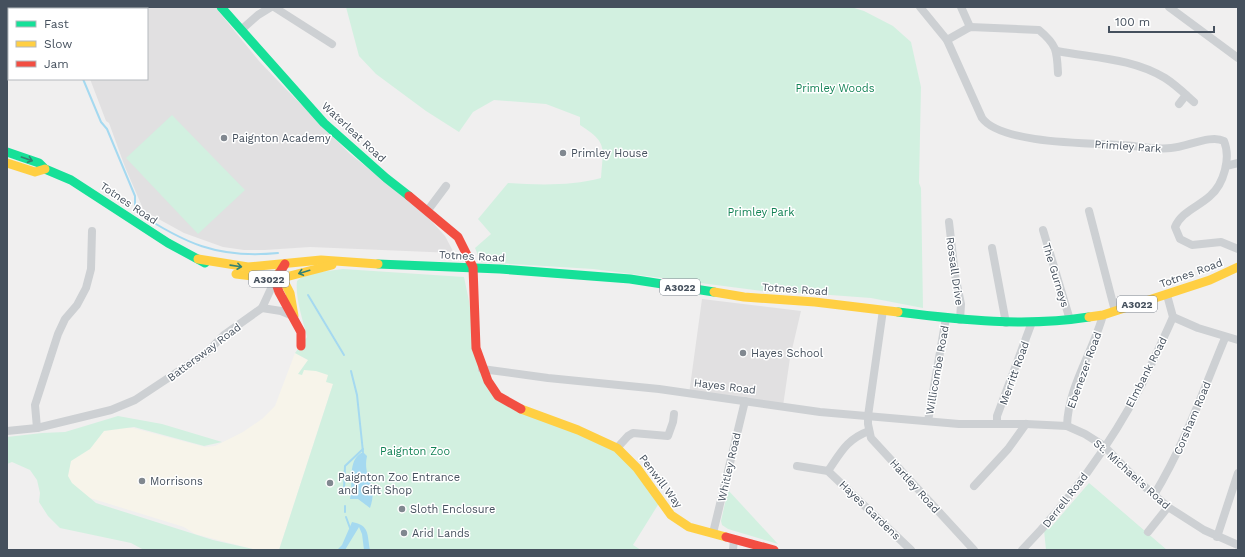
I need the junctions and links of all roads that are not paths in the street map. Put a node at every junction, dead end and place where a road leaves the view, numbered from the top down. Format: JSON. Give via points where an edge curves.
{"nodes":[{"id":1,"x":221,"y":7,"type":"edge"},
{"id":2,"x":271,"y":7,"type":"edge"},
{"id":3,"x":274,"y":7,"type":"edge"},
{"id":4,"x":920,"y":7,"type":"edge"},
{"id":5,"x":961,"y":7,"type":"edge"},
{"id":6,"x":1169,"y":7,"type":"edge"},
{"id":7,"x":970,"y":28,"type":"junction"},
{"id":8,"x":241,"y":30,"type":"junction"},
{"id":9,"x":947,"y":40,"type":"junction"},
{"id":10,"x":332,"y":44,"type":"dead end"},
{"id":11,"x":1057,"y":51,"type":"junction"},
{"id":12,"x":1238,"y":58,"type":"edge"},
{"id":13,"x":1058,"y":73,"type":"dead end"},
{"id":14,"x":1186,"y":95,"type":"junction"},
{"id":15,"x":1194,"y":102,"type":"dead end"},
{"id":16,"x":1179,"y":104,"type":"dead end"},
{"id":17,"x":7,"y":152,"type":"edge"},
{"id":18,"x":7,"y":163,"type":"edge"},
{"id":19,"x":1238,"y":163,"type":"edge"},
{"id":20,"x":1226,"y":166,"type":"junction"},
{"id":21,"x":44,"y":169,"type":"junction"},
{"id":22,"x":446,"y":186,"type":"dead end"},
{"id":23,"x":428,"y":210,"type":"junction"},
{"id":24,"x":1089,"y":211,"type":"dead end"},
{"id":25,"x":949,"y":222,"type":"dead end"},
{"id":26,"x":1043,"y":230,"type":"dead end"},
{"id":27,"x":92,"y":231,"type":"dead end"},
{"id":28,"x":992,"y":248,"type":"dead end"},
{"id":29,"x":1238,"y":249,"type":"edge"},
{"id":30,"x":198,"y":258,"type":"junction"},
{"id":31,"x":341,"y":262,"type":"junction"},
{"id":32,"x":285,"y":264,"type":"junction"},
{"id":33,"x":267,"y":266,"type":"junction"},
{"id":34,"x":473,"y":267,"type":"junction"},
{"id":35,"x":1238,"y":267,"type":"edge"},
{"id":36,"x":279,"y":276,"type":"junction"},
{"id":37,"x":1167,"y":295,"type":"junction"},
{"id":38,"x":262,"y":308,"type":"junction"},
{"id":39,"x":883,"y":310,"type":"junction"},
{"id":40,"x":1115,"y":311,"type":"junction"},
{"id":41,"x":1103,"y":315,"type":"junction"},
{"id":42,"x":294,"y":316,"type":"junction"},
{"id":43,"x":1173,"y":317,"type":"junction"},
{"id":44,"x":946,"y":318,"type":"junction"},
{"id":45,"x":960,"y":320,"type":"junction"},
{"id":46,"x":1070,"y":320,"type":"junction"},
{"id":47,"x":1032,"y":322,"type":"junction"},
{"id":48,"x":1006,"y":323,"type":"junction"},
{"id":49,"x":1225,"y":338,"type":"junction"},
{"id":50,"x":1238,"y":340,"type":"edge"},
{"id":51,"x":301,"y":346,"type":"dead end"},
{"id":52,"x":482,"y":369,"type":"junction"},
{"id":53,"x":745,"y":401,"type":"junction"},
{"id":54,"x":674,"y":414,"type":"dead end"},
{"id":55,"x":868,"y":416,"type":"junction"},
{"id":56,"x":928,"y":421,"type":"junction"},
{"id":57,"x":997,"y":424,"type":"junction"},
{"id":58,"x":1026,"y":424,"type":"junction"},
{"id":59,"x":1067,"y":426,"type":"junction"},
{"id":60,"x":36,"y":428,"type":"junction"},
{"id":61,"x":7,"y":431,"type":"edge"},
{"id":62,"x":869,"y":431,"type":"junction"},
{"id":63,"x":1104,"y":446,"type":"junction"},
{"id":64,"x":617,"y":448,"type":"junction"},
{"id":65,"x":797,"y":466,"type":"dead end"},
{"id":66,"x":828,"y":471,"type":"junction"},
{"id":67,"x":1238,"y":473,"type":"edge"},
{"id":68,"x":974,"y":486,"type":"dead end"},
{"id":69,"x":1154,"y":495,"type":"junction"},
{"id":70,"x":1168,"y":507,"type":"junction"},
{"id":71,"x":1148,"y":532,"type":"dead end"},
{"id":72,"x":714,"y":533,"type":"junction"},
{"id":73,"x":1217,"y":537,"type":"junction"},
{"id":74,"x":734,"y":539,"type":"junction"},
{"id":75,"x":1238,"y":545,"type":"edge"},
{"id":76,"x":733,"y":550,"type":"edge"},
{"id":77,"x":774,"y":550,"type":"edge"},
{"id":78,"x":911,"y":550,"type":"edge"},
{"id":79,"x":974,"y":550,"type":"edge"},
{"id":80,"x":1022,"y":550,"type":"edge"}],
"edges":[{"from":1,"to":8,"type":"main road","name":"Waterleat Road"},
{"from":2,"to":8,"type":"street"},
{"from":3,"to":10,"type":"street"},
{"from":4,"to":9,"type":"street","name":"Primley Park"},
{"from":5,"to":7,"type":"street"},
{"from":6,"to":12,"type":"street"},
{"from":7,"to":9,"type":"street"},
{"from":7,"to":11,"type":"street","via":[[1039,30],[1048,37]]},
{"from":8,"to":23,"type":"main road","name":"Waterleat Road","via":[[324,123],[386,178]]},
{"from":9,"to":20,"type":"street","name":"Primley Park","via":[[982,118],[992,128],[1045,140],[1170,149],[1218,138],[1226,145]]},
{"from":11,"to":13,"type":"street"},
{"from":11,"to":14,"type":"street","via":[[1108,58],[1139,66],[1166,79]]},
{"from":14,"to":15,"type":"street"},
{"from":14,"to":16,"type":"street"},
{"from":17,"to":21,"type":"main road","name":"Totnes Road","number":"A3022","one_way":true,"via":[[39,163]]},
{"from":18,"to":21,"type":"main road","name":"Totnes Road","number":"A3022","via":[[35,172]]},
{"from":19,"to":20,"type":"street"},
{"from":20,"to":29,"type":"street","name":"Primley Park","via":[[1210,196],[1180,218],[1175,227],[1180,239],[1192,245],[1221,242]]},
{"from":21,"to":30,"type":"main road","name":"Totnes Road","number":"A3022","via":[[71,180],[168,243]]},
{"from":22,"to":23,"type":"street"},
{"from":23,"to":34,"type":"main road","name":"Waterleat Road","via":[[458,237]]},
{"from":24,"to":40,"type":"street"},
{"from":25,"to":45,"type":"street","name":"Rossall Drive","via":[[961,304]]},
{"from":26,"to":46,"type":"street","name":"The Gurneys"},
{"from":27,"to":60,"type":"street","via":[[91,268],[86,288],[58,334],[35,405]]},
{"from":28,"to":48,"type":"street"},
{"from":30,"to":33,"type":"main road","name":"Totnes Road","number":"A3022","one_way":true,"via":[[248,268]]},
{"from":30,"to":36,"type":"main road","name":"Totnes Road","number":"A3022","via":[[226,272]]},
{"from":31,"to":32,"type":"main road","name":"Totnes Road","number":"A3022","via":[[321,260]]},
{"from":31,"to":34,"type":"main road","name":"Totnes Road","number":"A3022"},
{"from":31,"to":36,"type":"main road","name":"Totnes Road","number":"A3022","one_way":true},
{"from":32,"to":33,"type":"main road","name":"Totnes Road","number":"A3022"},
{"from":32,"to":36,"type":"main road"},
{"from":33,"to":36,"type":"main road"},
{"from":34,"to":39,"type":"main road","name":"Totnes Road","number":"A3022","via":[[630,279],[744,297]]},
{"from":34,"to":52,"type":"main road","via":[[476,348]]},
{"from":35,"to":37,"type":"main road","name":"Totnes Road","number":"A3022"},
{"from":36,"to":38,"type":"street","name":"Battersway Road"},
{"from":36,"to":42,"type":"main road","via":[[293,301]]},
{"from":37,"to":40,"type":"main road","name":"Totnes Road","number":"A3022"},
{"from":37,"to":43,"type":"street"},
{"from":38,"to":42,"type":"street"},
{"from":38,"to":60,"type":"street","name":"Battersway Road","via":[[224,335],[206,353],[135,400],[111,410]]},
{"from":39,"to":44,"type":"main road","name":"Totnes Road","number":"A3022"},
{"from":39,"to":55,"type":"street","name":"Hartley Road"},
{"from":40,"to":41,"type":"main road","name":"Totnes Road","number":"A3022"},
{"from":41,"to":46,"type":"main road","name":"Totnes Road","number":"A3022"},
{"from":41,"to":59,"type":"street","name":"Ebenezer Road","via":[[1072,396]]},
{"from":42,"to":51,"type":"main road","via":[[302,332]]},
{"from":43,"to":49,"type":"street"},
{"from":43,"to":63,"type":"street","name":"Elmbank Road","via":[[1140,387]]},
{"from":44,"to":45,"type":"main road","name":"Totnes Road","number":"A3022"},
{"from":44,"to":56,"type":"street","name":"Willicombe Road"},
{"from":45,"to":48,"type":"main road","name":"Totnes Road","number":"A3022"},
{"from":46,"to":47,"type":"main road","name":"Totnes Road","number":"A3022"},
{"from":47,"to":48,"type":"main road","name":"Totnes Road","number":"A3022"},
{"from":47,"to":57,"type":"street","name":"Merritt Road"},
{"from":49,"to":50,"type":"street"},
{"from":49,"to":69,"type":"street","name":"Corsham Road","via":[[1187,433]]},
{"from":52,"to":53,"type":"street","name":"Hayes Road"},
{"from":52,"to":64,"type":"main road","name":"Penwill Way","via":[[498,396],[522,410],[578,430]]},
{"from":53,"to":55,"type":"street","name":"Hayes Road"},
{"from":53,"to":72,"type":"street","name":"Whitley Road"},
{"from":54,"to":64,"type":"street","via":[[668,436],[633,433]]},
{"from":55,"to":56,"type":"street","name":"Hayes Road"},
{"from":55,"to":62,"type":"street","name":"Hartley Road"},
{"from":56,"to":57,"type":"street","name":"Hayes Road"},
{"from":57,"to":58,"type":"street","name":"Hayes Road"},
{"from":58,"to":59,"type":"street","name":"Hayes Road"},
{"from":58,"to":68,"type":"street","via":[[1008,449]]},
{"from":59,"to":63,"type":"street","name":"St. Michael's Road"},
{"from":60,"to":61,"type":"street","name":"Battersway Road"},
{"from":62,"to":66,"type":"street","via":[[847,443]]},
{"from":62,"to":79,"type":"street","name":"Hartley Road","via":[[871,438]]},
{"from":63,"to":69,"type":"street","name":"St. Michael's Road"},
{"from":63,"to":80,"type":"street","name":"Derrell Road","via":[[1081,483]]},
{"from":64,"to":72,"type":"main road","name":"Penwill Way","via":[[637,468],[675,519],[689,527]]},
{"from":65,"to":66,"type":"street"},
{"from":66,"to":78,"type":"street","name":"Hayes Gardens"},
{"from":67,"to":73,"type":"street"},
{"from":69,"to":70,"type":"street","name":"St. Michael's Road"},
{"from":70,"to":71,"type":"street"},
{"from":70,"to":73,"type":"street","name":"St. Michael's Road"},
{"from":72,"to":74,"type":"main road","name":"Penwill Way"},
{"from":73,"to":75,"type":"street","name":"St. Michael's Road"},
{"from":74,"to":76,"type":"street"},
{"from":74,"to":77,"type":"main road","name":"Penwill Way"}]}
